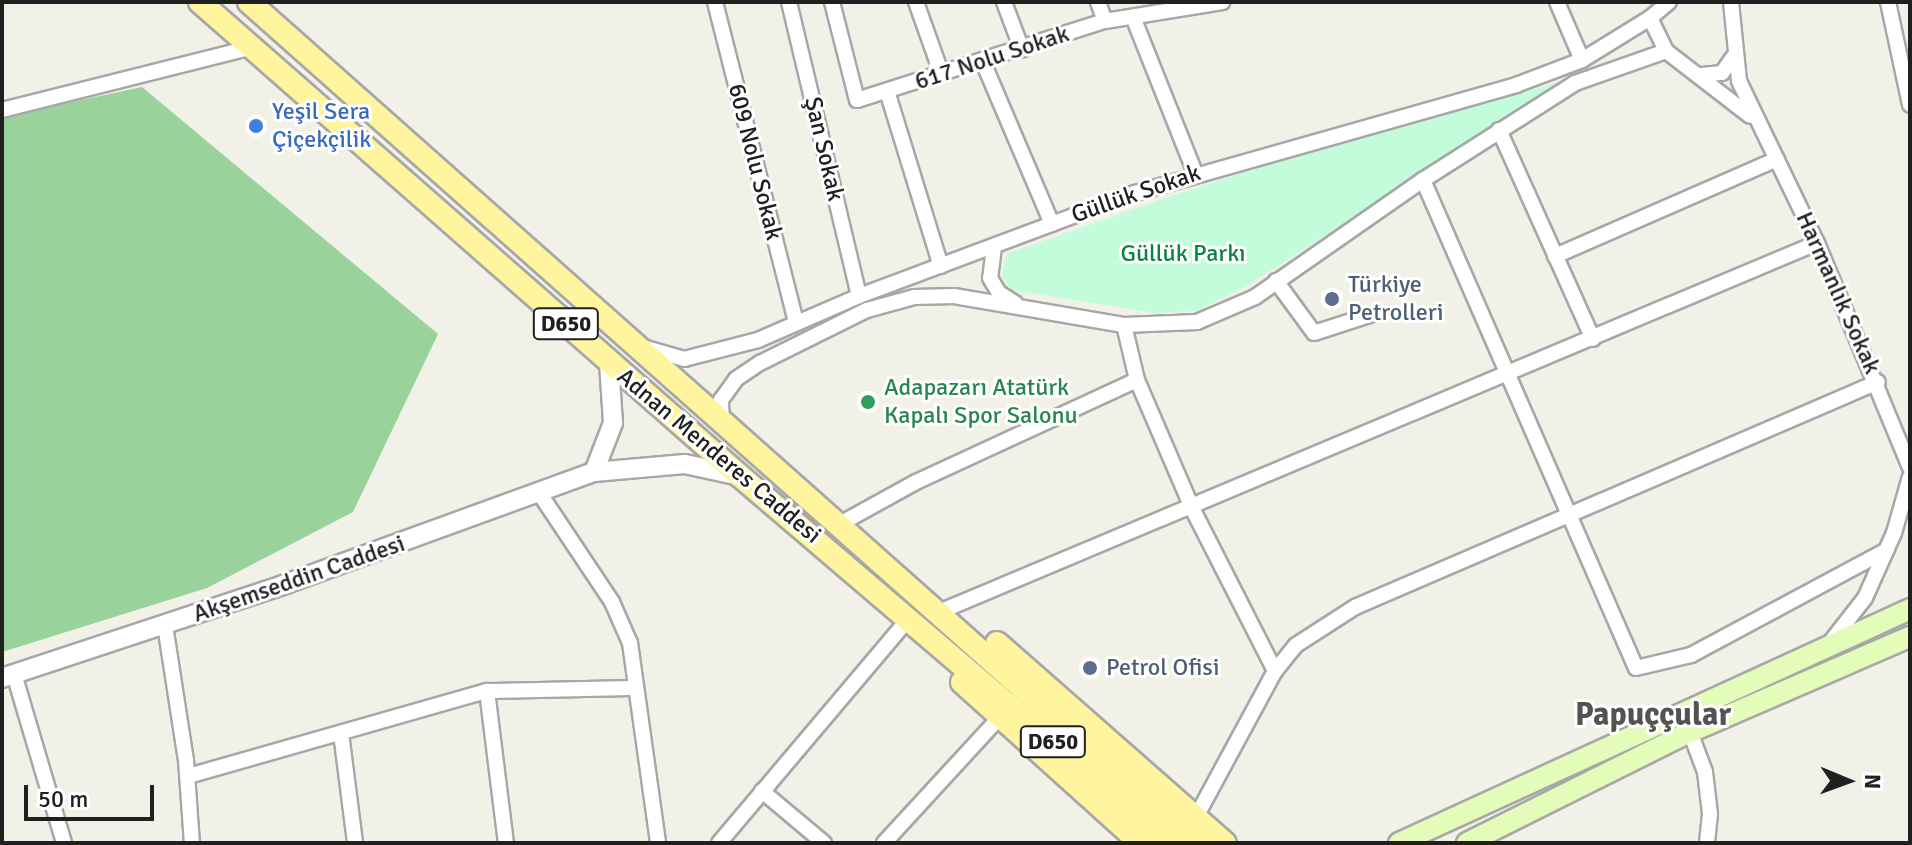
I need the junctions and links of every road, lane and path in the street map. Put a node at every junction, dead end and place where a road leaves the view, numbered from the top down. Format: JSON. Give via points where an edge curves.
{"nodes":[{"id":1,"x":200,"y":2,"type":"edge"},
{"id":2,"x":249,"y":2,"type":"edge"},
{"id":3,"x":715,"y":2,"type":"edge"},
{"id":4,"x":789,"y":2,"type":"edge"},
{"id":5,"x":832,"y":2,"type":"edge"},
{"id":6,"x":916,"y":2,"type":"edge"},
{"id":7,"x":1004,"y":2,"type":"edge"},
{"id":8,"x":1098,"y":2,"type":"edge"},
{"id":9,"x":1222,"y":2,"type":"edge"},
{"id":10,"x":1557,"y":2,"type":"edge"},
{"id":11,"x":1669,"y":2,"type":"edge"},
{"id":12,"x":1731,"y":2,"type":"edge"},
{"id":13,"x":1888,"y":2,"type":"edge"},
{"id":14,"x":1204,"y":3,"type":"edge"},
{"id":15,"x":1133,"y":17,"type":"junction"},
{"id":16,"x":1650,"y":18,"type":"junction"},
{"id":17,"x":1105,"y":21,"type":"junction"},
{"id":18,"x":252,"y":47,"type":"junction"},
{"id":19,"x":1022,"y":50,"type":"junction"},
{"id":20,"x":1666,"y":51,"type":"junction"},
{"id":21,"x":1733,"y":57,"type":"junction"},
{"id":22,"x":1582,"y":60,"type":"junction"},
{"id":23,"x":983,"y":62,"type":"junction"},
{"id":24,"x":942,"y":75,"type":"junction"},
{"id":25,"x":1702,"y":75,"type":"junction"},
{"id":26,"x":887,"y":91,"type":"junction"},
{"id":27,"x":1909,"y":96,"type":"edge"},
{"id":28,"x":2,"y":110,"type":"edge"},
{"id":29,"x":1756,"y":122,"type":"junction"},
{"id":30,"x":1499,"y":130,"type":"junction"},
{"id":31,"x":1777,"y":159,"type":"junction"},
{"id":32,"x":1195,"y":173,"type":"junction"},
{"id":33,"x":1423,"y":180,"type":"junction"},
{"id":34,"x":1052,"y":224,"type":"junction"},
{"id":35,"x":1817,"y":243,"type":"junction"},
{"id":36,"x":994,"y":247,"type":"junction"},
{"id":37,"x":1555,"y":256,"type":"junction"},
{"id":38,"x":941,"y":266,"type":"junction"},
{"id":39,"x":1276,"y":281,"type":"junction"},
{"id":40,"x":859,"y":296,"type":"junction"},
{"id":41,"x":1021,"y":307,"type":"junction"},
{"id":42,"x":1373,"y":314,"type":"dead end"},
{"id":43,"x":796,"y":323,"type":"junction"},
{"id":44,"x":1124,"y":325,"type":"junction"},
{"id":45,"x":624,"y":339,"type":"junction"},
{"id":46,"x":1593,"y":339,"type":"junction"},
{"id":47,"x":609,"y":363,"type":"junction"},
{"id":48,"x":1506,"y":376,"type":"junction"},
{"id":49,"x":1137,"y":380,"type":"junction"},
{"id":50,"x":1878,"y":382,"type":"junction"},
{"id":51,"x":1910,"y":417,"type":"edge"},
{"id":52,"x":722,"y":422,"type":"junction"},
{"id":53,"x":1893,"y":422,"type":"junction"},
{"id":54,"x":1910,"y":468,"type":"edge"},
{"id":55,"x":594,"y":472,"type":"junction"},
{"id":56,"x":740,"y":476,"type":"junction"},
{"id":57,"x":1910,"y":477,"type":"edge"},
{"id":58,"x":540,"y":494,"type":"junction"},
{"id":59,"x":1192,"y":508,"type":"junction"},
{"id":60,"x":1568,"y":515,"type":"junction"},
{"id":61,"x":838,"y":525,"type":"junction"},
{"id":62,"x":1887,"y":550,"type":"junction"},
{"id":63,"x":1910,"y":609,"type":"edge"},
{"id":64,"x":944,"y":615,"type":"junction"},
{"id":65,"x":909,"y":618,"type":"junction"},
{"id":66,"x":165,"y":625,"type":"junction"},
{"id":67,"x":1910,"y":637,"type":"edge"},
{"id":68,"x":936,"y":641,"type":"junction"},
{"id":69,"x":1827,"y":646,"type":"junction"},
{"id":70,"x":1275,"y":671,"type":"junction"},
{"id":71,"x":8,"y":676,"type":"edge"},
{"id":72,"x":636,"y":688,"type":"junction"},
{"id":73,"x":487,"y":691,"type":"junction"},
{"id":74,"x":999,"y":718,"type":"junction"},
{"id":75,"x":1690,"y":732,"type":"junction"},
{"id":76,"x":341,"y":733,"type":"junction"},
{"id":77,"x":188,"y":776,"type":"junction"},
{"id":78,"x":762,"y":791,"type":"junction"},
{"id":79,"x":1196,"y":817,"type":"junction"},
{"id":80,"x":64,"y":843,"type":"edge"},
{"id":81,"x":192,"y":843,"type":"edge"},
{"id":82,"x":355,"y":843,"type":"edge"},
{"id":83,"x":506,"y":843,"type":"edge"},
{"id":84,"x":658,"y":843,"type":"edge"},
{"id":85,"x":719,"y":843,"type":"edge"},
{"id":86,"x":824,"y":843,"type":"edge"},
{"id":87,"x":884,"y":843,"type":"edge"},
{"id":88,"x":1141,"y":843,"type":"edge"},
{"id":89,"x":1170,"y":843,"type":"edge"},
{"id":90,"x":1197,"y":843,"type":"edge"},
{"id":91,"x":1225,"y":843,"type":"edge"},
{"id":92,"x":1399,"y":843,"type":"edge"},
{"id":93,"x":1467,"y":843,"type":"edge"},
{"id":94,"x":1707,"y":843,"type":"edge"}],
"edges":[{"from":1,"to":18,"type":"main road","name":"Adnan Menderes Caddesi","number":"D650"},
{"from":2,"to":45,"type":"main road","name":"Adnan Menderes Caddesi"},
{"from":3,"to":43,"type":"street","name":"609 Nolu Sokak"},
{"from":4,"to":40,"type":"street","name":"Şan Sokak"},
{"from":5,"to":26,"type":"street","name":"617 Nolu Sokak","via":[[857,100]]},
{"from":6,"to":24,"type":"street"},
{"from":7,"to":19,"type":"street"},
{"from":8,"to":17,"type":"street"},
{"from":9,"to":14,"type":"street","name":"617 Nolu Sokak"},
{"from":10,"to":22,"type":"street"},
{"from":11,"to":16,"type":"street"},
{"from":12,"to":21,"type":"street","name":"Harmanlık Sokak"},
{"from":13,"to":27,"type":"street"},
{"from":14,"to":15,"type":"street","name":"617 Nolu Sokak"},
{"from":15,"to":17,"type":"street","name":"617 Nolu Sokak"},
{"from":15,"to":32,"type":"street"},
{"from":16,"to":20,"type":"street"},
{"from":16,"to":22,"type":"street","name":"Güllük Sokak"},
{"from":17,"to":19,"type":"street","name":"617 Nolu Sokak"},
{"from":18,"to":28,"type":"street"},
{"from":18,"to":47,"type":"main road","name":"Adnan Menderes Caddesi","number":"D650"},
{"from":19,"to":23,"type":"street","name":"617 Nolu Sokak"},
{"from":20,"to":25,"type":"street","name":"Harmanlık Sokak"},
{"from":20,"to":30,"type":"street","via":[[1575,83]]},
{"from":21,"to":25,"type":"street","via":[[1722,73]]},
{"from":21,"to":29,"type":"street","name":"Harmanlık Sokak"},
{"from":22,"to":32,"type":"street","name":"Güllük Sokak","via":[[1516,85]]},
{"from":23,"to":24,"type":"street","name":"617 Nolu Sokak"},
{"from":23,"to":34,"type":"street"},
{"from":24,"to":26,"type":"street","name":"617 Nolu Sokak"},
{"from":25,"to":29,"type":"street","name":"Harmanlık Sokak"},
{"from":26,"to":38,"type":"street"},
{"from":29,"to":31,"type":"street","name":"Harmanlık Sokak"},
{"from":30,"to":33,"type":"street"},
{"from":30,"to":37,"type":"street"},
{"from":31,"to":35,"type":"street","name":"Harmanlık Sokak"},
{"from":31,"to":37,"type":"street"},
{"from":32,"to":34,"type":"street","name":"Güllük Sokak"},
{"from":33,"to":39,"type":"street"},
{"from":33,"to":48,"type":"street"},
{"from":34,"to":36,"type":"street","name":"Güllük Sokak"},
{"from":35,"to":46,"type":"street"},
{"from":35,"to":50,"type":"street","name":"Harmanlık Sokak"},
{"from":36,"to":38,"type":"street","name":"Güllük Sokak"},
{"from":36,"to":41,"type":"street","via":[[990,278],[999,293]]},
{"from":37,"to":46,"type":"street"},
{"from":38,"to":40,"type":"street","name":"Güllük Sokak"},
{"from":39,"to":42,"type":"street","via":[[1314,333]]},
{"from":39,"to":44,"type":"street","via":[[1255,297],[1197,322]]},
{"from":40,"to":43,"type":"street","name":"Güllük Sokak"},
{"from":41,"to":44,"type":"street"},
{"from":41,"to":52,"type":"street","via":[[954,296],[914,297],[867,310],[736,379],[721,400]]},
{"from":43,"to":45,"type":"street","name":"Güllük Sokak","via":[[714,354],[684,359]]},
{"from":44,"to":49,"type":"street"},
{"from":45,"to":52,"type":"main road","name":"Adnan Menderes Caddesi"},
{"from":46,"to":48,"type":"street"},
{"from":47,"to":55,"type":"street","via":[[613,423]]},
{"from":47,"to":56,"type":"main road","name":"Adnan Menderes Caddesi","number":"D650"},
{"from":48,"to":59,"type":"street"},
{"from":48,"to":60,"type":"street"},
{"from":49,"to":59,"type":"street"},
{"from":49,"to":61,"type":"street","via":[[916,482]]},
{"from":50,"to":53,"type":"street","name":"Harmanlık Sokak"},
{"from":50,"to":60,"type":"street"},
{"from":51,"to":53,"type":"street"},
{"from":52,"to":61,"type":"main road","name":"Adnan Menderes Caddesi"},
{"from":53,"to":54,"type":"street","name":"Harmanlık Sokak"},
{"from":55,"to":56,"type":"street","name":"Akşemseddin Caddesi","via":[[685,464]]},
{"from":55,"to":58,"type":"street","name":"Akşemseddin Caddesi"},
{"from":56,"to":65,"type":"main road","name":"Adnan Menderes Caddesi","number":"D650"},
{"from":57,"to":62,"type":"street"},
{"from":58,"to":66,"type":"street","name":"Akşemseddin Caddesi"},
{"from":58,"to":72,"type":"street","via":[[612,602],[630,643]]},
{"from":59,"to":64,"type":"street"},
{"from":59,"to":70,"type":"street"},
{"from":60,"to":62,"type":"street","via":[[1636,668],[1691,655]]},
{"from":60,"to":70,"type":"street","via":[[1355,607],[1296,645]]},
{"from":61,"to":64,"type":"main road","name":"Adnan Menderes Caddesi"},
{"from":62,"to":69,"type":"street","via":[[1865,598]]},
{"from":63,"to":69,"type":"main road"},
{"from":64,"to":79,"type":"main road","via":[[986,633]]},
{"from":64,"to":90,"type":"main road","name":"Adnan Menderes Caddesi"},
{"from":65,"to":68,"type":"main road","name":"Adnan Menderes Caddesi","number":"D650"},
{"from":65,"to":78,"type":"street"},
{"from":66,"to":71,"type":"street","name":"Akşemseddin Caddesi"},
{"from":66,"to":77,"type":"street"},
{"from":67,"to":75,"type":"main road"},
{"from":68,"to":74,"type":"main road","via":[[954,674]]},
{"from":68,"to":89,"type":"main road","name":"Adnan Menderes Caddesi","number":"D650"},
{"from":69,"to":92,"type":"main road"},
{"from":70,"to":79,"type":"street"},
{"from":71,"to":80,"type":"street"},
{"from":72,"to":73,"type":"street"},
{"from":72,"to":84,"type":"street"},
{"from":73,"to":76,"type":"street"},
{"from":73,"to":83,"type":"street"},
{"from":74,"to":87,"type":"street"},
{"from":74,"to":88,"type":"main road"},
{"from":75,"to":93,"type":"main road"},
{"from":75,"to":94,"type":"street","via":[[1705,772]]},
{"from":76,"to":77,"type":"street"},
{"from":76,"to":82,"type":"street"},
{"from":77,"to":81,"type":"street"},
{"from":78,"to":85,"type":"street"},
{"from":78,"to":86,"type":"street"},
{"from":79,"to":91,"type":"main road"}]}
